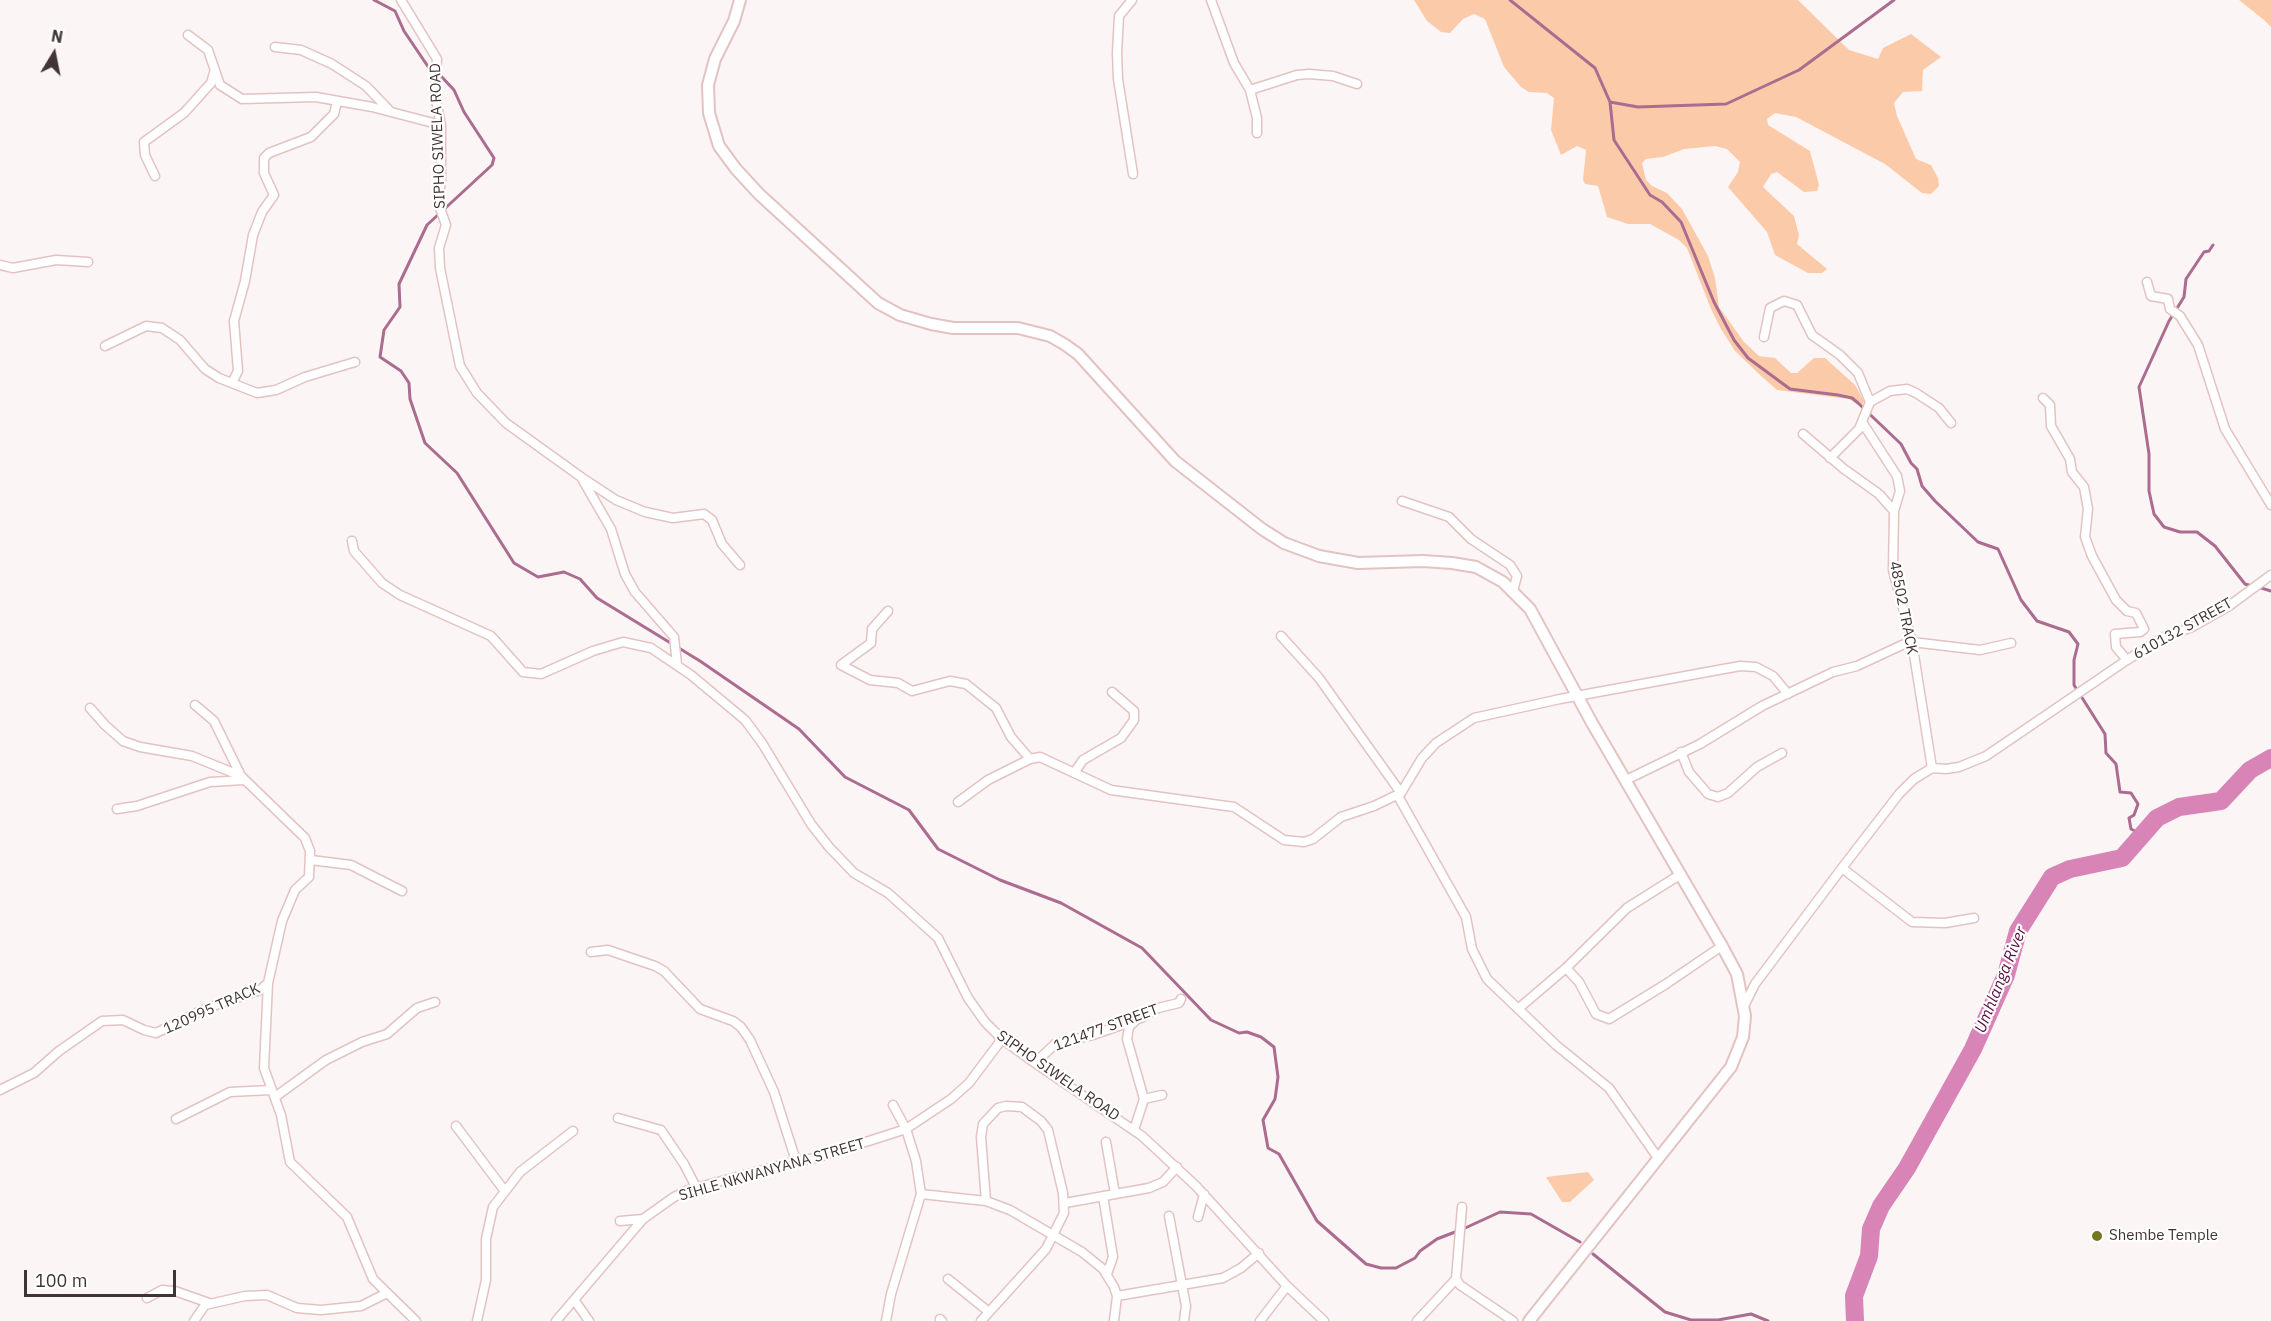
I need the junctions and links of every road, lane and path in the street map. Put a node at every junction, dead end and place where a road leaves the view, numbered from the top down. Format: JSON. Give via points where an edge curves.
{"nodes":[{"id":1,"x":401,"y":0,"type":"edge"},
{"id":2,"x":740,"y":0,"type":"edge"},
{"id":3,"x":1132,"y":0,"type":"edge"},
{"id":4,"x":1211,"y":0,"type":"edge"},
{"id":5,"x":188,"y":35,"type":"dead end"},
{"id":6,"x":275,"y":47,"type":"dead end"},
{"id":7,"x":214,"y":73,"type":"junction"},
{"id":8,"x":1357,"y":84,"type":"dead end"},
{"id":9,"x":1250,"y":90,"type":"junction"},
{"id":10,"x":337,"y":102,"type":"junction"},
{"id":11,"x":391,"y":112,"type":"junction"},
{"id":12,"x":441,"y":125,"type":"junction"},
{"id":13,"x":1257,"y":133,"type":"dead end"},
{"id":14,"x":1133,"y":174,"type":"dead end"},
{"id":15,"x":155,"y":176,"type":"dead end"},
{"id":16,"x":88,"y":262,"type":"dead end"},
{"id":17,"x":0,"y":265,"type":"edge"},
{"id":18,"x":2146,"y":282,"type":"dead end"},
{"id":19,"x":1764,"y":337,"type":"dead end"},
{"id":20,"x":105,"y":346,"type":"dead end"},
{"id":21,"x":355,"y":362,"type":"dead end"},
{"id":22,"x":232,"y":383,"type":"junction"},
{"id":23,"x":2043,"y":398,"type":"dead end"},
{"id":24,"x":1869,"y":404,"type":"junction"},
{"id":25,"x":1862,"y":422,"type":"junction"},
{"id":26,"x":1951,"y":423,"type":"dead end"},
{"id":27,"x":1803,"y":434,"type":"dead end"},
{"id":28,"x":1830,"y":458,"type":"junction"},
{"id":29,"x":581,"y":477,"type":"junction"},
{"id":30,"x":1402,"y":501,"type":"dead end"},
{"id":31,"x":2271,"y":505,"type":"edge"},
{"id":32,"x":1894,"y":511,"type":"junction"},
{"id":33,"x":352,"y":542,"type":"dead end"},
{"id":34,"x":740,"y":565,"type":"dead end"},
{"id":35,"x":2265,"y":578,"type":"edge"},
{"id":36,"x":1513,"y":591,"type":"junction"},
{"id":37,"x":888,"y":611,"type":"dead end"},
{"id":38,"x":1281,"y":636,"type":"dead end"},
{"id":39,"x":1912,"y":642,"type":"junction"},
{"id":40,"x":2011,"y":643,"type":"dead end"},
{"id":41,"x":676,"y":660,"type":"junction"},
{"id":42,"x":2127,"y":660,"type":"junction"},
{"id":43,"x":1112,"y":693,"type":"dead end"},
{"id":44,"x":1788,"y":694,"type":"junction"},
{"id":45,"x":1577,"y":695,"type":"junction"},
{"id":46,"x":195,"y":705,"type":"dead end"},
{"id":47,"x":90,"y":708,"type":"dead end"},
{"id":48,"x":1681,"y":752,"type":"junction"},
{"id":49,"x":1782,"y":753,"type":"dead end"},
{"id":50,"x":1030,"y":759,"type":"junction"},
{"id":51,"x":1930,"y":769,"type":"junction"},
{"id":52,"x":1074,"y":773,"type":"junction"},
{"id":53,"x":243,"y":778,"type":"junction"},
{"id":54,"x":1626,"y":780,"type":"junction"},
{"id":55,"x":1400,"y":795,"type":"junction"},
{"id":56,"x":958,"y":802,"type":"dead end"},
{"id":57,"x":117,"y":809,"type":"dead end"},
{"id":58,"x":311,"y":860,"type":"junction"},
{"id":59,"x":1842,"y":868,"type":"junction"},
{"id":60,"x":1681,"y":874,"type":"junction"},
{"id":61,"x":402,"y":891,"type":"dead end"},
{"id":62,"x":1974,"y":918,"type":"dead end"},
{"id":63,"x":1722,"y":946,"type":"junction"},
{"id":64,"x":591,"y":952,"type":"dead end"},
{"id":65,"x":1566,"y":968,"type":"junction"},
{"id":66,"x":268,"y":983,"type":"junction"},
{"id":67,"x":1181,"y":999,"type":"dead end"},
{"id":68,"x":435,"y":1002,"type":"dead end"},
{"id":69,"x":1744,"y":1004,"type":"junction"},
{"id":70,"x":1519,"y":1008,"type":"junction"},
{"id":71,"x":1141,"y":1018,"type":"junction"},
{"id":72,"x":1002,"y":1039,"type":"junction"},
{"id":73,"x":1035,"y":1063,"type":"junction"},
{"id":74,"x":0,"y":1090,"type":"edge"},
{"id":75,"x":273,"y":1094,"type":"junction"},
{"id":76,"x":1162,"y":1095,"type":"dead end"},
{"id":77,"x":1143,"y":1099,"type":"junction"},
{"id":78,"x":893,"y":1105,"type":"dead end"},
{"id":79,"x":618,"y":1118,"type":"dead end"},
{"id":80,"x":176,"y":1119,"type":"dead end"},
{"id":81,"x":456,"y":1126,"type":"dead end"},
{"id":82,"x":906,"y":1129,"type":"junction"},
{"id":83,"x":1134,"y":1130,"type":"junction"},
{"id":84,"x":573,"y":1131,"type":"dead end"},
{"id":85,"x":1106,"y":1142,"type":"dead end"},
{"id":86,"x":1658,"y":1158,"type":"junction"},
{"id":87,"x":796,"y":1161,"type":"junction"},
{"id":88,"x":1177,"y":1167,"type":"junction"},
{"id":89,"x":697,"y":1189,"type":"junction"},
{"id":90,"x":504,"y":1190,"type":"junction"},
{"id":91,"x":921,"y":1194,"type":"junction"},
{"id":92,"x":1115,"y":1194,"type":"junction"},
{"id":93,"x":1204,"y":1194,"type":"junction"},
{"id":94,"x":1104,"y":1196,"type":"junction"},
{"id":95,"x":986,"y":1201,"type":"junction"},
{"id":96,"x":1065,"y":1203,"type":"junction"},
{"id":97,"x":1462,"y":1207,"type":"dead end"},
{"id":98,"x":1169,"y":1216,"type":"dead end"},
{"id":99,"x":1198,"y":1217,"type":"dead end"},
{"id":100,"x":644,"y":1220,"type":"junction"},
{"id":101,"x":620,"y":1221,"type":"dead end"},
{"id":102,"x":1054,"y":1233,"type":"junction"},
{"id":103,"x":1259,"y":1253,"type":"junction"},
{"id":104,"x":1107,"y":1274,"type":"junction"},
{"id":105,"x":948,"y":1279,"type":"dead end"},
{"id":106,"x":1456,"y":1279,"type":"junction"},
{"id":107,"x":1182,"y":1286,"type":"junction"},
{"id":108,"x":1287,"y":1286,"type":"junction"},
{"id":109,"x":387,"y":1293,"type":"junction"},
{"id":110,"x":1117,"y":1296,"type":"junction"},
{"id":111,"x":147,"y":1298,"type":"dead end"},
{"id":112,"x":575,"y":1301,"type":"junction"},
{"id":113,"x":209,"y":1303,"type":"junction"},
{"id":114,"x":990,"y":1312,"type":"junction"},
{"id":115,"x":194,"y":1321,"type":"edge"},
{"id":116,"x":416,"y":1321,"type":"edge"},
{"id":117,"x":477,"y":1321,"type":"edge"},
{"id":118,"x":556,"y":1321,"type":"edge"},
{"id":119,"x":589,"y":1321,"type":"edge"},
{"id":120,"x":886,"y":1321,"type":"edge"},
{"id":121,"x":981,"y":1321,"type":"edge"},
{"id":122,"x":1114,"y":1321,"type":"edge"},
{"id":123,"x":1184,"y":1321,"type":"edge"},
{"id":124,"x":1260,"y":1321,"type":"edge"},
{"id":125,"x":1324,"y":1321,"type":"edge"},
{"id":126,"x":1417,"y":1321,"type":"edge"},
{"id":127,"x":1513,"y":1321,"type":"edge"},
{"id":128,"x":1529,"y":1321,"type":"edge"}],
"edges":[{"from":1,"to":12,"type":"street","name":"SIPHO SIWELA ROAD","via":[[437,59],[434,80]]},
{"from":2,"to":36,"type":"street","via":[[708,85],[709,113],[719,146],[759,194],[878,303],[900,315],[931,324],[1018,328],[1042,333],[1064,344],[1078,354],[1175,461],[1284,543],[1319,556],[1358,563],[1423,561],[1476,567]]},
{"from":3,"to":14,"type":"street","via":[[1119,16],[1117,53]]},
{"from":4,"to":9,"type":"street","via":[[1234,63]]},
{"from":5,"to":7,"type":"street","via":[[208,50]]},
{"from":6,"to":11,"type":"street","via":[[301,50],[332,64],[366,86]]},
{"from":7,"to":10,"type":"street","via":[[220,85],[242,99],[299,96]]},
{"from":7,"to":15,"type":"street","via":[[211,83],[184,113],[144,142],[144,155]]},
{"from":8,"to":9,"type":"street","via":[[1309,74]]},
{"from":9,"to":13,"type":"street"},
{"from":10,"to":11,"type":"street"},
{"from":10,"to":22,"type":"street","via":[[334,114],[311,137],[269,153],[264,159],[264,173],[274,195],[253,235],[234,321],[238,371]]},
{"from":11,"to":12,"type":"street"},
{"from":12,"to":29,"type":"street","name":"SIPHO SIWELA ROAD","via":[[438,202],[446,225],[440,268],[464,376],[506,423]]},
{"from":16,"to":17,"type":"street","via":[[56,260],[13,268]]},
{"from":18,"to":31,"type":"street","via":[[2151,296],[2168,299],[2170,309],[2180,316],[2198,345],[2225,429]]},
{"from":19,"to":24,"type":"street","via":[[1770,308],[1784,301],[1797,305],[1812,334],[1858,373]]},
{"from":20,"to":22,"type":"street","via":[[146,326],[162,328],[180,340],[205,369]]},
{"from":21,"to":22,"type":"street","via":[[266,393],[247,391]]},
{"from":23,"to":42,"type":"street","via":[[2050,405],[2051,426],[2070,459],[2072,472],[2084,488],[2088,509],[2085,537],[2092,555],[2116,600],[2127,611],[2136,613],[2144,629],[2115,634],[2116,647]]},
{"from":24,"to":25,"type":"street"},
{"from":24,"to":26,"type":"street","via":[[1881,394],[1907,389],[1940,408]]},
{"from":25,"to":28,"type":"street"},
{"from":25,"to":32,"type":"street","name":"48502 TRACK","via":[[1897,476],[1900,491]]},
{"from":27,"to":28,"type":"street"},
{"from":28,"to":32,"type":"street","via":[[1879,494]]},
{"from":29,"to":34,"type":"street","via":[[616,500],[645,512],[673,518],[704,514],[712,520],[722,544]]},
{"from":29,"to":41,"type":"street","name":"SIPHO SIWELA ROAD","via":[[611,530],[636,592],[674,637]]},
{"from":30,"to":36,"type":"street","via":[[1449,517],[1510,565],[1517,576]]},
{"from":32,"to":39,"type":"street","name":"48502 TRACK","via":[[1893,570]]},
{"from":33,"to":41,"type":"street","via":[[354,550],[382,583],[490,636],[523,672],[541,674],[623,642],[651,648]]},
{"from":35,"to":42,"type":"street","name":"610132 STREET","via":[[2229,606],[2192,627],[2162,638]]},
{"from":36,"to":45,"type":"street","via":[[1530,609]]},
{"from":37,"to":50,"type":"street","via":[[872,629],[871,643],[841,665],[870,680],[898,684],[912,691],[950,681],[966,684],[996,708],[1011,737]]},
{"from":38,"to":55,"type":"street","via":[[1319,678]]},
{"from":39,"to":40,"type":"street","via":[[1980,650]]},
{"from":39,"to":44,"type":"street"},
{"from":39,"to":51,"type":"street","name":"48502 TRACK"},
{"from":41,"to":72,"type":"street","name":"SIPHO SIWELA ROAD","via":[[745,720],[829,847],[854,873],[896,899],[938,938],[968,998]]},
{"from":42,"to":51,"type":"street","name":"610132 STREET","via":[[1986,756],[1959,767]]},
{"from":43,"to":52,"type":"street","via":[[1134,711],[1134,720],[1121,738],[1083,760]]},
{"from":44,"to":45,"type":"street","via":[[1773,676],[1745,666]]},
{"from":44,"to":48,"type":"street"},
{"from":45,"to":54,"type":"street"},
{"from":45,"to":55,"type":"street","via":[[1474,718],[1457,727],[1422,758]]},
{"from":46,"to":53,"type":"street","via":[[214,721]]},
{"from":47,"to":53,"type":"street","via":[[123,741],[192,756]]},
{"from":48,"to":49,"type":"street","via":[[1689,772],[1708,794],[1718,797]]},
{"from":48,"to":54,"type":"street"},
{"from":50,"to":52,"type":"street","via":[[1044,757]]},
{"from":50,"to":56,"type":"street","via":[[969,791]]},
{"from":51,"to":59,"type":"street","via":[[1899,794]]},
{"from":52,"to":55,"type":"street","via":[[1124,793],[1234,807],[1294,843],[1313,839],[1341,817]]},
{"from":53,"to":57,"type":"street","via":[[210,782]]},
{"from":53,"to":58,"type":"street","via":[[305,838]]},
{"from":54,"to":60,"type":"street"},
{"from":55,"to":70,"type":"street","via":[[1466,917],[1478,965],[1487,979]]},
{"from":58,"to":61,"type":"street","via":[[351,865]]},
{"from":58,"to":66,"type":"street","via":[[309,877],[295,890],[282,921]]},
{"from":59,"to":62,"type":"street","via":[[1912,922],[1945,923]]},
{"from":59,"to":69,"type":"street"},
{"from":60,"to":63,"type":"street"},
{"from":60,"to":65,"type":"street","via":[[1627,908]]},
{"from":63,"to":65,"type":"street","via":[[1608,1019],[1596,1014],[1579,982]]},
{"from":63,"to":69,"type":"street","via":[[1737,974]]},
{"from":64,"to":87,"type":"street","via":[[608,950],[664,971],[699,1009],[733,1021],[741,1028],[774,1092]]},
{"from":65,"to":70,"type":"street"},
{"from":66,"to":74,"type":"street","name":"120995 TRACK","via":[[260,990],[207,1008],[156,1033],[123,1020],[102,1021],[34,1073]]},
{"from":66,"to":75,"type":"street","via":[[264,1068]]},
{"from":67,"to":71,"type":"street","name":"121477 STREET"},
{"from":68,"to":75,"type":"street","via":[[417,1008],[387,1034],[326,1060]]},
{"from":69,"to":86,"type":"street","via":[[1743,1037],[1731,1067]]},
{"from":70,"to":86,"type":"street","via":[[1556,1045],[1609,1088]]},
{"from":71,"to":73,"type":"street","name":"121477 STREET","via":[[1055,1044]]},
{"from":71,"to":77,"type":"street","via":[[1129,1027],[1126,1039]]},
{"from":72,"to":73,"type":"street","name":"SIPHO SIWELA ROAD"},
{"from":72,"to":82,"type":"street","name":"SIHLE NKWANYANA STREET","via":[[969,1083]]},
{"from":73,"to":83,"type":"street","name":"SIPHO SIWELA ROAD"},
{"from":75,"to":80,"type":"street","via":[[230,1092]]},
{"from":75,"to":109,"type":"street","via":[[290,1162],[347,1217],[373,1279]]},
{"from":76,"to":77,"type":"street"},
{"from":77,"to":83,"type":"street"},
{"from":78,"to":82,"type":"street"},
{"from":79,"to":89,"type":"street","via":[[661,1130]]},
{"from":81,"to":90,"type":"street"},
{"from":82,"to":87,"type":"street","name":"SIHLE NKWANYANA STREET"},
{"from":82,"to":91,"type":"street"},
{"from":83,"to":88,"type":"street","name":"SIPHO SIWELA ROAD"},
{"from":84,"to":90,"type":"street","via":[[520,1172]]},
{"from":85,"to":92,"type":"street"},
{"from":86,"to":128,"type":"street"},
{"from":87,"to":89,"type":"street","name":"SIHLE NKWANYANA STREET"},
{"from":88,"to":92,"type":"street","via":[[1163,1182]]},
{"from":88,"to":93,"type":"street","name":"SIPHO SIWELA ROAD"},
{"from":89,"to":100,"type":"street","name":"SIHLE NKWANYANA STREET","via":[[674,1197]]},
{"from":90,"to":117,"type":"street","via":[[493,1207],[488,1226],[486,1280]]},
{"from":91,"to":95,"type":"street"},
{"from":91,"to":120,"type":"street"},
{"from":92,"to":94,"type":"street"},
{"from":93,"to":99,"type":"street"},
{"from":93,"to":103,"type":"street","name":"SIPHO SIWELA ROAD"},
{"from":94,"to":96,"type":"street"},
{"from":94,"to":104,"type":"street","via":[[1113,1257]]},
{"from":95,"to":96,"type":"street","via":[[983,1124],[990,1114],[1006,1106],[1022,1107],[1048,1130]]},
{"from":95,"to":102,"type":"street"},
{"from":96,"to":102,"type":"street"},
{"from":97,"to":106,"type":"street"},
{"from":98,"to":107,"type":"street"},
{"from":100,"to":101,"type":"street"},
{"from":100,"to":112,"type":"street","name":"SIHLE NKWANYANA STREET"},
{"from":102,"to":104,"type":"street","via":[[1097,1262]]},
{"from":102,"to":114,"type":"street","via":[[1046,1249]]},
{"from":103,"to":107,"type":"street","via":[[1222,1278]]},
{"from":103,"to":108,"type":"street","name":"SIPHO SIWELA ROAD"},
{"from":104,"to":110,"type":"street"},
{"from":105,"to":114,"type":"street"},
{"from":106,"to":126,"type":"street"},
{"from":106,"to":127,"type":"street","via":[[1460,1286]]},
{"from":107,"to":110,"type":"street"},
{"from":107,"to":123,"type":"street"},
{"from":108,"to":124,"type":"street"},
{"from":108,"to":125,"type":"street","name":"SIPHO SIWELA ROAD"},
{"from":109,"to":113,"type":"street","via":[[348,1309],[306,1310],[258,1294]]},
{"from":109,"to":116,"type":"street"},
{"from":110,"to":122,"type":"street"},
{"from":111,"to":113,"type":"street","via":[[162,1290],[175,1291]]},
{"from":112,"to":118,"type":"street","name":"SIHLE NKWANYANA STREET"},
{"from":112,"to":119,"type":"street"},
{"from":113,"to":115,"type":"street"},
{"from":114,"to":121,"type":"street"}]}
